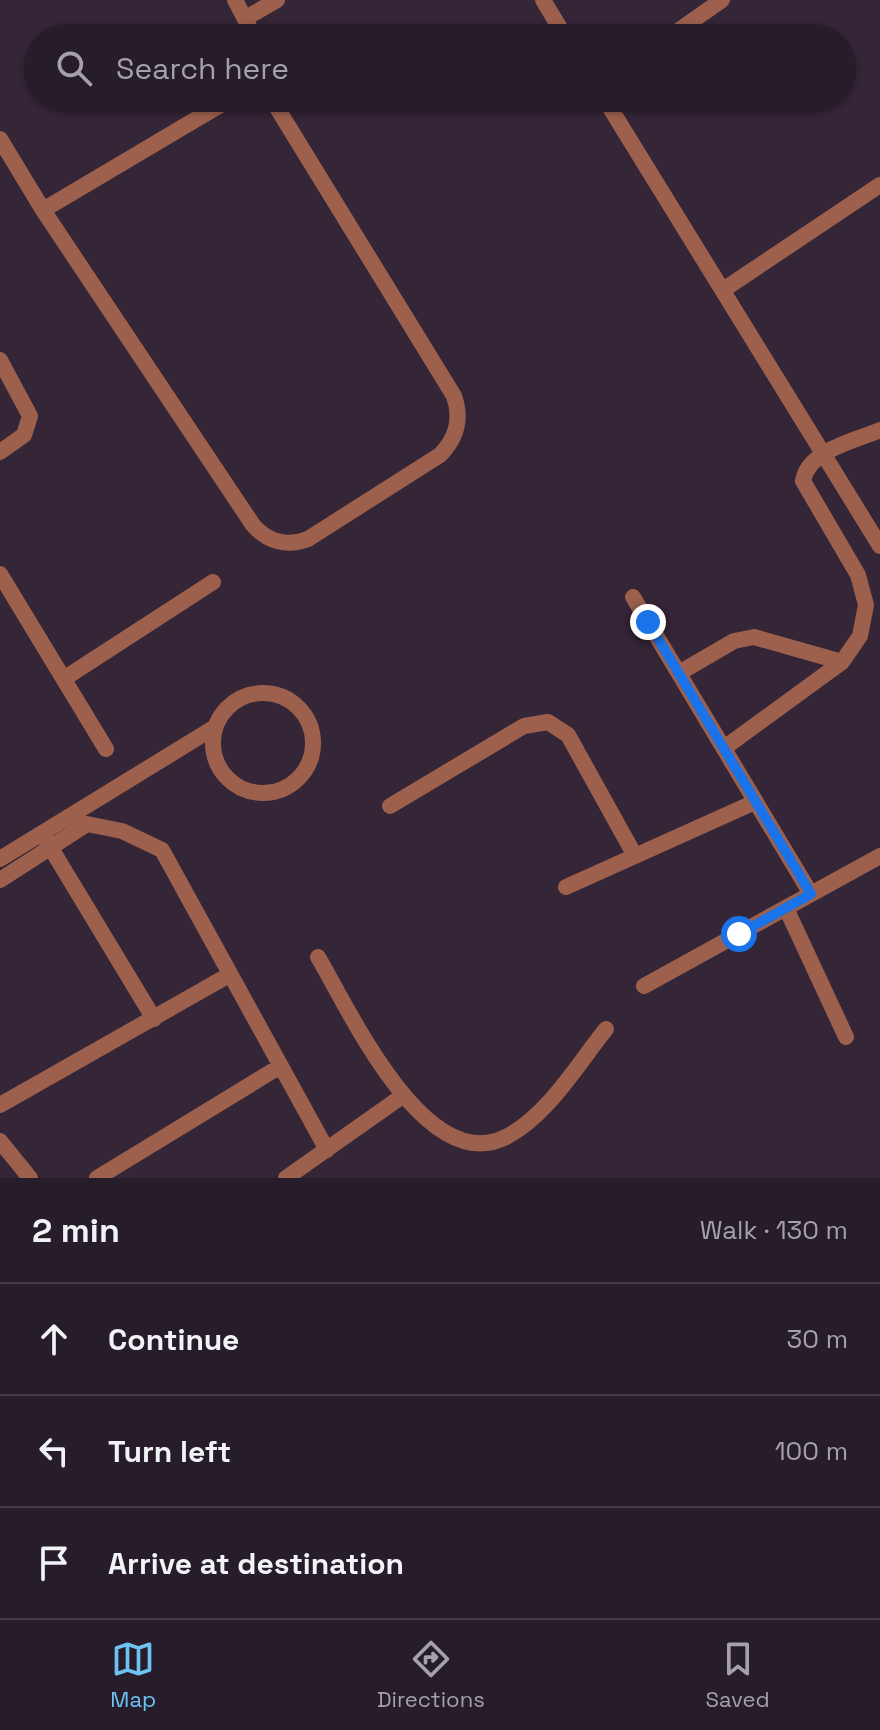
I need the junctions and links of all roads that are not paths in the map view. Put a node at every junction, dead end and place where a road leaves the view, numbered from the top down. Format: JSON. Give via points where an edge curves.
{"nodes":[{"id":1,"x":235,"y":0,"type":"edge"},
{"id":2,"x":277,"y":0,"type":"edge"},
{"id":3,"x":543,"y":0,"type":"edge"},
{"id":4,"x":722,"y":0,"type":"edge"},
{"id":5,"x":246,"y":18,"type":"junction"},
{"id":6,"x":249,"y":24,"type":"edge"},
{"id":7,"x":558,"y":24,"type":"edge"},
{"id":8,"x":688,"y":24,"type":"edge"},
{"id":9,"x":208,"y":112,"type":"edge"},
{"id":10,"x":280,"y":112,"type":"edge"},
{"id":11,"x":613,"y":112,"type":"edge"},
{"id":12,"x":0,"y":139,"type":"edge"},
{"id":13,"x":5,"y":155,"type":"edge"},
{"id":14,"x":880,"y":185,"type":"edge"},
{"id":15,"x":43,"y":210,"type":"junction"},
{"id":16,"x":723,"y":290,"type":"junction"},
{"id":17,"x":0,"y":360,"type":"edge"},
{"id":18,"x":880,"y":430,"type":"edge"},
{"id":19,"x":0,"y":452,"type":"edge"},
{"id":20,"x":824,"y":453,"type":"junction"},
{"id":21,"x":880,"y":546,"type":"edge"},
{"id":22,"x":2,"y":582,"type":"edge"},
{"id":23,"x":213,"y":582,"type":"dead end"},
{"id":24,"x":633,"y":597,"type":"dead end"},
{"id":25,"x":842,"y":662,"type":"junction"},
{"id":26,"x":679,"y":673,"type":"junction"},
{"id":27,"x":65,"y":678,"type":"junction"},
{"id":28,"x":215,"y":727,"type":"junction"},
{"id":29,"x":724,"y":748,"type":"junction"},
{"id":30,"x":106,"y":749,"type":"dead end"},
{"id":31,"x":755,"y":802,"type":"junction"},
{"id":32,"x":390,"y":806,"type":"dead end"},
{"id":33,"x":47,"y":841,"type":"junction"},
{"id":34,"x":634,"y":854,"type":"junction"},
{"id":35,"x":0,"y":859,"type":"edge"},
{"id":36,"x":879,"y":860,"type":"edge"},
{"id":37,"x":0,"y":880,"type":"edge"},
{"id":38,"x":566,"y":887,"type":"dead end"},
{"id":39,"x":811,"y":894,"type":"junction"},
{"id":40,"x":786,"y":908,"type":"junction"},
{"id":41,"x":318,"y":957,"type":"dead end"},
{"id":42,"x":229,"y":975,"type":"junction"},
{"id":43,"x":644,"y":986,"type":"dead end"},
{"id":44,"x":154,"y":1019,"type":"junction"},
{"id":45,"x":606,"y":1029,"type":"dead end"},
{"id":46,"x":846,"y":1037,"type":"dead end"},
{"id":47,"x":279,"y":1067,"type":"junction"},
{"id":48,"x":401,"y":1097,"type":"junction"},
{"id":49,"x":0,"y":1105,"type":"edge"},
{"id":50,"x":0,"y":1141,"type":"edge"},
{"id":51,"x":327,"y":1150,"type":"junction"},
{"id":52,"x":30,"y":1178,"type":"edge"},
{"id":53,"x":97,"y":1178,"type":"edge"},
{"id":54,"x":286,"y":1178,"type":"edge"}],
"edges":[{"from":1,"to":5,"type":"street"},
{"from":2,"to":5,"type":"street"},
{"from":3,"to":7,"type":"street"},
{"from":4,"to":8,"type":"street"},
{"from":5,"to":6,"type":"street"},
{"from":9,"to":15,"type":"street"},
{"from":10,"to":15,"type":"street","via":[[458,406],[457,428],[440,455],[308,539],[282,543],[253,525]]},
{"from":11,"to":16,"type":"street"},
{"from":12,"to":13,"type":"street"},
{"from":13,"to":15,"type":"street"},
{"from":14,"to":16,"type":"street"},
{"from":16,"to":20,"type":"street"},
{"from":17,"to":19,"type":"street","via":[[30,416],[24,435]]},
{"from":18,"to":20,"type":"street"},
{"from":20,"to":21,"type":"street"},
{"from":20,"to":25,"type":"street","via":[[806,471],[804,487],[858,575],[866,605],[860,636]]},
{"from":22,"to":27,"type":"street"},
{"from":23,"to":27,"type":"street"},
{"from":24,"to":26,"type":"street"},
{"from":25,"to":26,"type":"street","via":[[754,637],[734,641]]},
{"from":25,"to":29,"type":"street"},
{"from":26,"to":29,"type":"street"},
{"from":27,"to":30,"type":"street"},
{"from":28,"to":28,"type":"street","via":[[216,761],[224,775],[244,789],[284,789],[308,766],[313,750],[307,718],[283,696],[250,694],[235,701]]},
{"from":28,"to":33,"type":"street"},
{"from":29,"to":31,"type":"street"},
{"from":31,"to":34,"type":"street"},
{"from":31,"to":39,"type":"street"},
{"from":32,"to":34,"type":"street","via":[[524,726],[548,722],[573,742]]},
{"from":33,"to":35,"type":"street"},
{"from":33,"to":37,"type":"street"},
{"from":33,"to":42,"type":"street","via":[[87,824],[122,831],[162,850]]},
{"from":33,"to":44,"type":"street"},
{"from":34,"to":38,"type":"street"},
{"from":36,"to":39,"type":"street"},
{"from":39,"to":40,"type":"street"},
{"from":40,"to":43,"type":"street"},
{"from":40,"to":46,"type":"street"},
{"from":41,"to":48,"type":"street"},
{"from":42,"to":44,"type":"street"},
{"from":42,"to":47,"type":"street"},
{"from":44,"to":49,"type":"street"},
{"from":45,"to":48,"type":"street","via":[[538,1113],[500,1140],[481,1144],[449,1134]]},
{"from":47,"to":51,"type":"street"},
{"from":47,"to":53,"type":"street"},
{"from":48,"to":51,"type":"street"},
{"from":50,"to":52,"type":"street"},
{"from":51,"to":54,"type":"street"}]}
